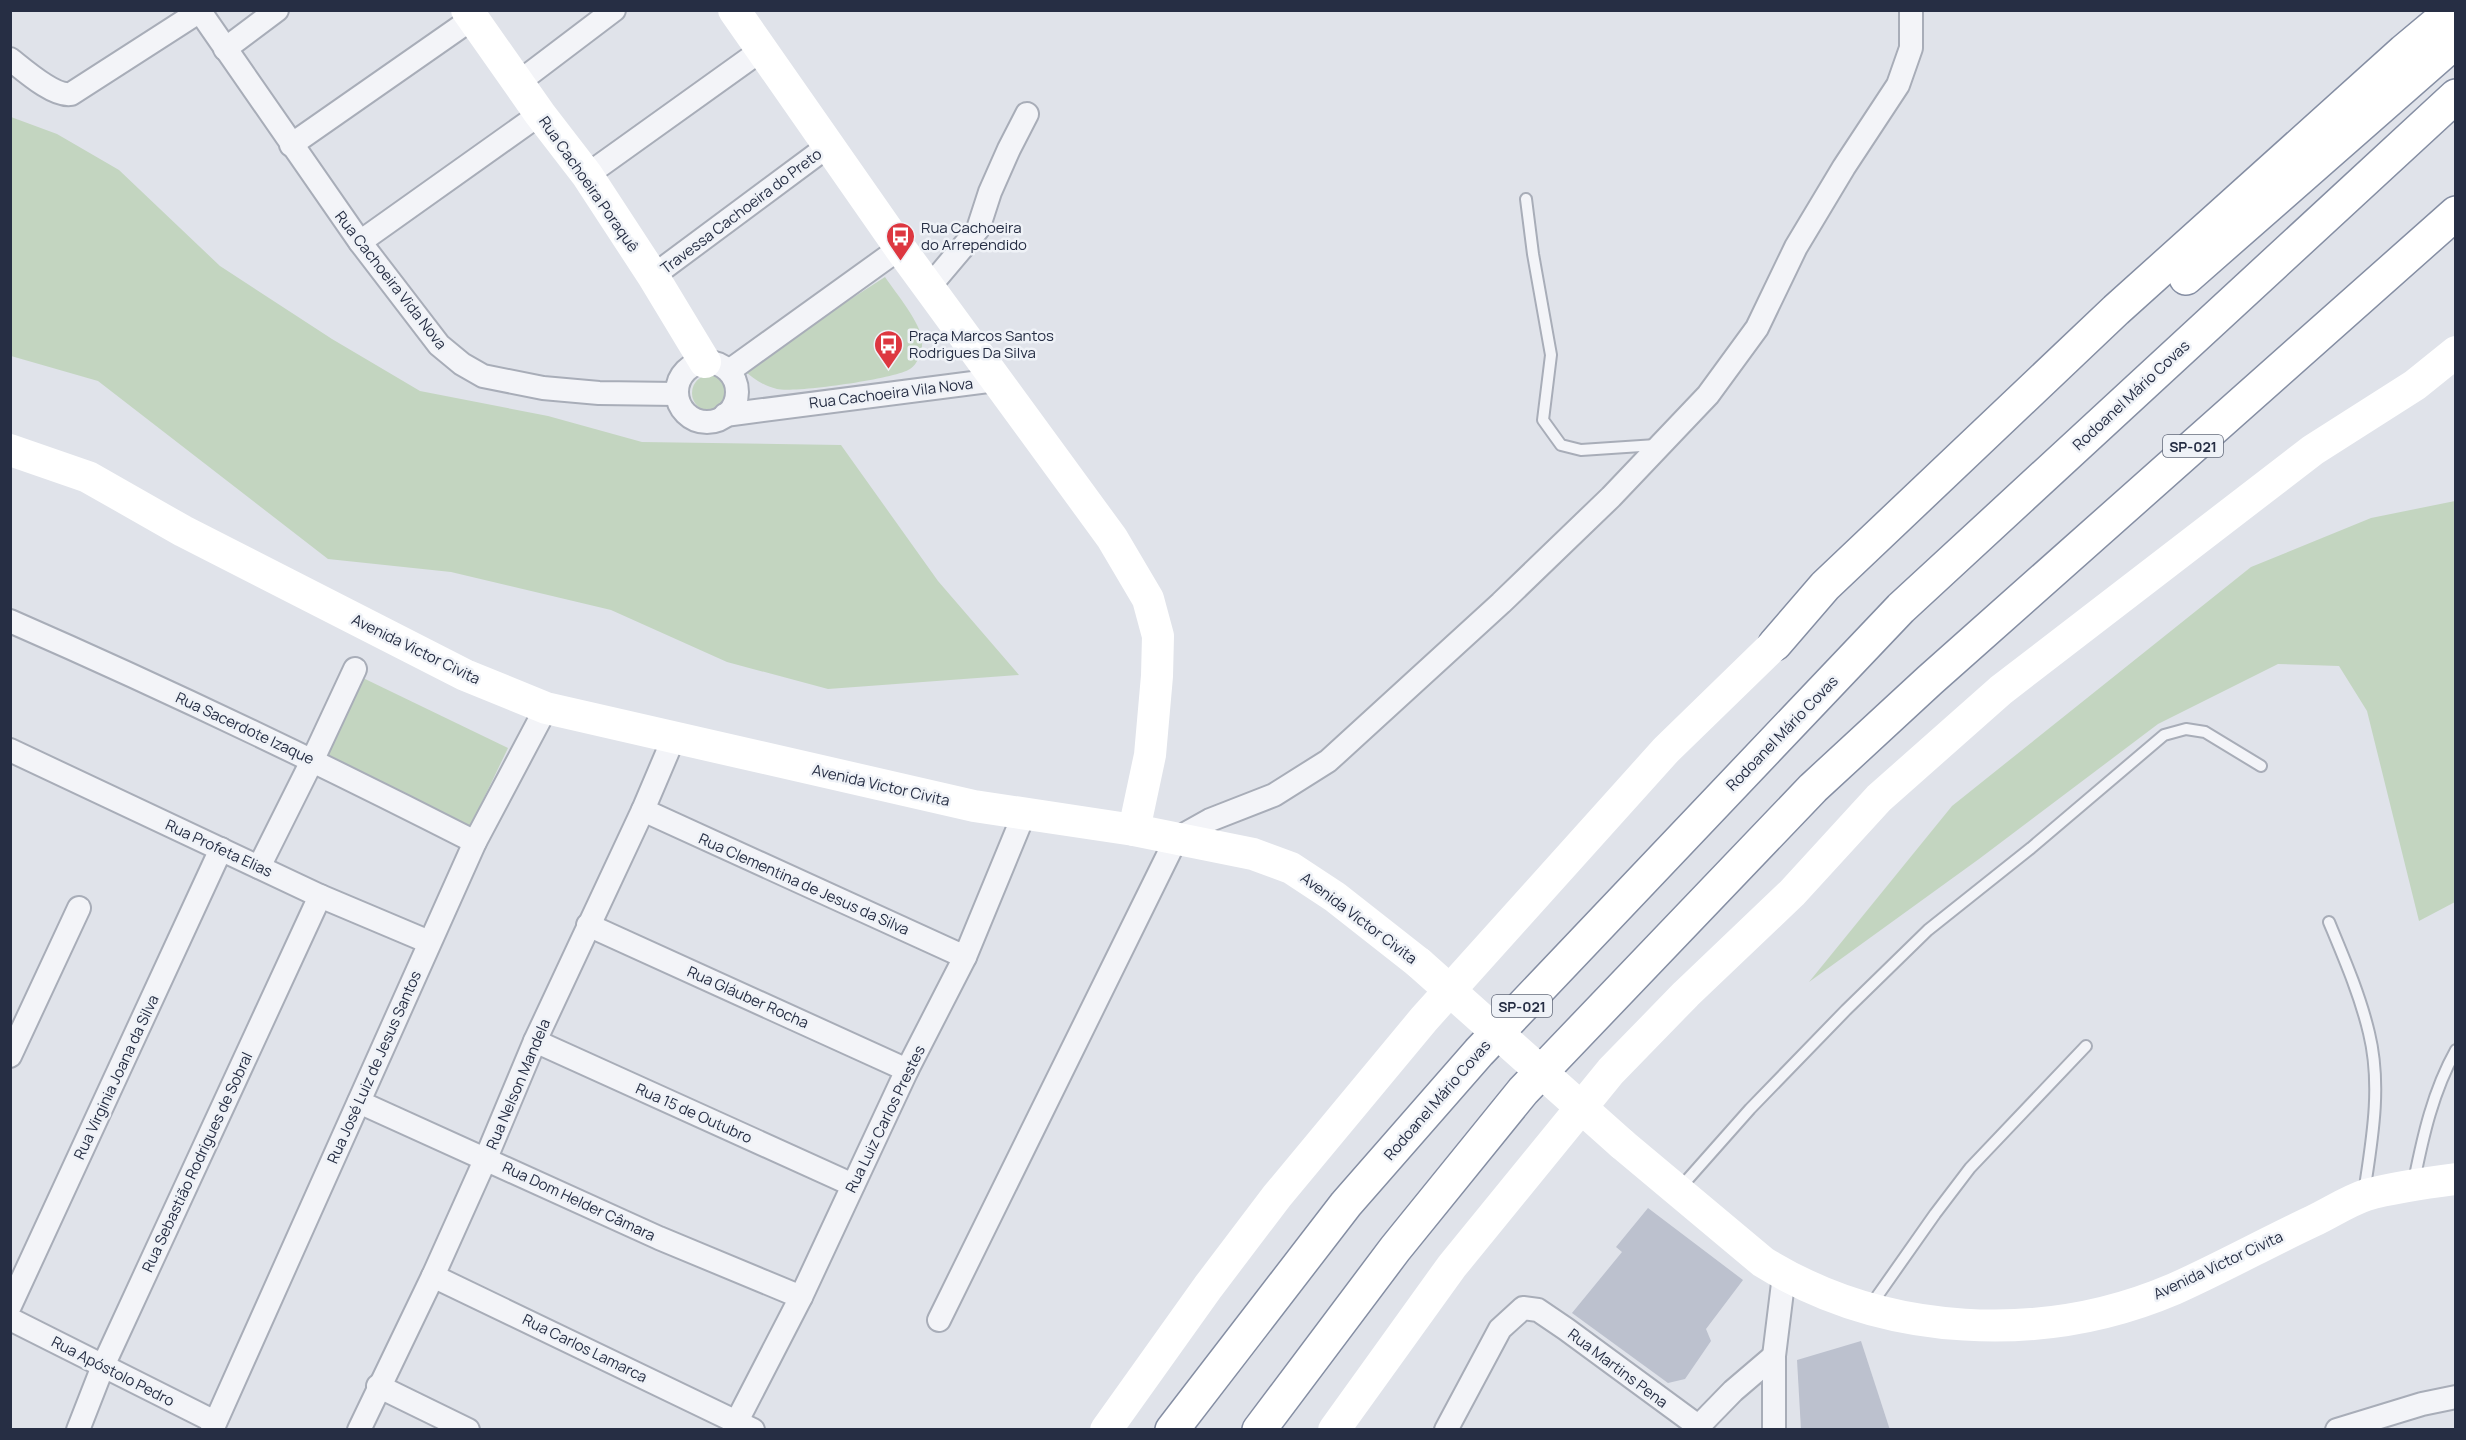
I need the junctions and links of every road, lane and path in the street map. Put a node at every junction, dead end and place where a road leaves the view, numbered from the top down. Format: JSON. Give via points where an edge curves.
{"nodes":[{"id":1,"x":277,"y":10,"type":"edge"},
{"id":2,"x":614,"y":10,"type":"edge"},
{"id":3,"x":734,"y":10,"type":"edge"},
{"id":4,"x":1911,"y":10,"type":"edge"},
{"id":5,"x":2453,"y":10,"type":"edge"},
{"id":6,"x":199,"y":11,"type":"edge"},
{"id":7,"x":470,"y":14,"type":"edge"},
{"id":8,"x":2456,"y":41,"type":"edge"},
{"id":9,"x":225,"y":49,"type":"junction"},
{"id":10,"x":760,"y":51,"type":"junction"},
{"id":11,"x":10,"y":59,"type":"edge"},
{"id":12,"x":519,"y":82,"type":"junction"},
{"id":13,"x":2456,"y":96,"type":"edge"},
{"id":14,"x":540,"y":114,"type":"junction"},
{"id":15,"x":1027,"y":114,"type":"dead end"},
{"id":16,"x":291,"y":145,"type":"junction"},
{"id":17,"x":828,"y":146,"type":"junction"},
{"id":18,"x":587,"y":175,"type":"junction"},
{"id":19,"x":1526,"y":199,"type":"dead end"},
{"id":20,"x":2456,"y":213,"type":"edge"},
{"id":21,"x":360,"y":242,"type":"junction"},
{"id":22,"x":900,"y":248,"type":"junction"},
{"id":23,"x":653,"y":276,"type":"junction"},
{"id":24,"x":930,"y":286,"type":"junction"},
{"id":25,"x":2456,"y":352,"type":"edge"},
{"id":26,"x":724,"y":373,"type":"junction"},
{"id":27,"x":996,"y":380,"type":"junction"},
{"id":28,"x":677,"y":394,"type":"junction"},
{"id":29,"x":786,"y":406,"type":"junction"},
{"id":30,"x":725,"y":415,"type":"junction"},
{"id":31,"x":1662,"y":445,"type":"junction"},
{"id":32,"x":10,"y":450,"type":"edge"},
{"id":33,"x":10,"y":621,"type":"edge"},
{"id":34,"x":1775,"y":644,"type":"junction"},
{"id":35,"x":355,"y":669,"type":"dead end"},
{"id":36,"x":546,"y":708,"type":"junction"},
{"id":37,"x":674,"y":737,"type":"junction"},
{"id":38,"x":13,"y":759,"type":"edge"},
{"id":39,"x":313,"y":759,"type":"junction"},
{"id":40,"x":2261,"y":766,"type":"dead end"},
{"id":41,"x":643,"y":810,"type":"junction"},
{"id":42,"x":1024,"y":814,"type":"junction"},
{"id":43,"x":1134,"y":830,"type":"junction"},
{"id":44,"x":1176,"y":839,"type":"junction"},
{"id":45,"x":475,"y":842,"type":"junction"},
{"id":46,"x":221,"y":849,"type":"junction"},
{"id":47,"x":259,"y":867,"type":"junction"},
{"id":48,"x":320,"y":896,"type":"junction"},
{"id":49,"x":80,"y":908,"type":"dead end"},
{"id":50,"x":2329,"y":922,"type":"dead end"},
{"id":51,"x":588,"y":925,"type":"junction"},
{"id":52,"x":429,"y":942,"type":"junction"},
{"id":53,"x":965,"y":957,"type":"junction"},
{"id":54,"x":535,"y":1041,"type":"junction"},
{"id":55,"x":2086,"y":1046,"type":"dead end"},
{"id":56,"x":2456,"y":1050,"type":"edge"},
{"id":57,"x":10,"y":1056,"type":"edge"},
{"id":58,"x":908,"y":1070,"type":"junction"},
{"id":59,"x":359,"y":1102,"type":"junction"},
{"id":60,"x":486,"y":1158,"type":"junction"},
{"id":61,"x":2456,"y":1179,"type":"edge"},
{"id":62,"x":853,"y":1185,"type":"junction"},
{"id":63,"x":2413,"y":1185,"type":"junction"},
{"id":64,"x":1678,"y":1191,"type":"junction"},
{"id":65,"x":2364,"y":1196,"type":"junction"},
{"id":66,"x":1784,"y":1275,"type":"junction"},
{"id":67,"x":433,"y":1276,"type":"junction"},
{"id":68,"x":801,"y":1297,"type":"junction"},
{"id":69,"x":10,"y":1306,"type":"edge"},
{"id":70,"x":1870,"y":1308,"type":"junction"},
{"id":71,"x":10,"y":1319,"type":"edge"},
{"id":72,"x":939,"y":1320,"type":"dead end"},
{"id":73,"x":1774,"y":1356,"type":"junction"},
{"id":74,"x":103,"y":1366,"type":"junction"},
{"id":75,"x":378,"y":1386,"type":"junction"},
{"id":76,"x":2456,"y":1397,"type":"edge"},
{"id":77,"x":745,"y":1425,"type":"edge"},
{"id":78,"x":213,"y":1426,"type":"edge"},
{"id":79,"x":1696,"y":1428,"type":"edge"},
{"id":80,"x":78,"y":1430,"type":"edge"},
{"id":81,"x":359,"y":1430,"type":"edge"},
{"id":82,"x":468,"y":1430,"type":"edge"},
{"id":83,"x":1106,"y":1430,"type":"edge"},
{"id":84,"x":1172,"y":1430,"type":"edge"},
{"id":85,"x":1259,"y":1430,"type":"edge"},
{"id":86,"x":1334,"y":1430,"type":"edge"},
{"id":87,"x":1446,"y":1430,"type":"edge"},
{"id":88,"x":1774,"y":1430,"type":"edge"},
{"id":89,"x":2337,"y":1430,"type":"edge"}],
"edges":[{"from":1,"to":9,"type":"street"},
{"from":2,"to":12,"type":"street"},
{"from":3,"to":10,"type":"main road"},
{"from":4,"to":31,"type":"street","via":[[1911,48],[1898,85],[1796,247],[1757,328],[1708,395]]},
{"from":5,"to":34,"type":"highway","via":[[2116,310],[1825,586]]},
{"from":6,"to":9,"type":"street","name":"Rua Cachoeira Vida Nova"},
{"from":6,"to":11,"type":"street","via":[[71,94],[61,94]]},
{"from":7,"to":12,"type":"main road","name":"Rua Cachoeira Poraquê"},
{"from":7,"to":16,"type":"street"},
{"from":8,"to":34,"type":"highway","via":[[2271,201],[1836,595]]},
{"from":9,"to":16,"type":"street","name":"Rua Cachoeira Vida Nova"},
{"from":10,"to":17,"type":"main road"},
{"from":10,"to":18,"type":"street"},
{"from":12,"to":14,"type":"main road","name":"Rua Cachoeira Poraquê"},
{"from":13,"to":84,"type":"highway","name":"Rodoanel Mário Covas","number":"SP-021","via":[[1901,608],[1479,1052],[1346,1204]]},
{"from":14,"to":18,"type":"main road","name":"Rua Cachoeira Poraquê"},
{"from":14,"to":21,"type":"street"},
{"from":15,"to":24,"type":"street","via":[[999,171],[978,229]]},
{"from":16,"to":21,"type":"street","name":"Rua Cachoeira Vida Nova"},
{"from":17,"to":22,"type":"main road"},
{"from":17,"to":23,"type":"street","name":"Travessa Cachoeira do Preto"},
{"from":18,"to":23,"type":"main road","name":"Rua Cachoeira Poraquê"},
{"from":19,"to":31,"type":"lane","via":[[1551,355],[1542,420],[1561,445],[1581,450]]},
{"from":20,"to":85,"type":"highway","number":"SP-021","via":[[1813,788],[1523,1090],[1395,1249]]},
{"from":21,"to":28,"type":"street","name":"Rua Cachoeira Vida Nova","via":[[439,345],[483,376],[543,388]]},
{"from":22,"to":24,"type":"main road"},
{"from":22,"to":26,"type":"street"},
{"from":23,"to":26,"type":"main road","name":"Rua Cachoeira Poraquê"},
{"from":24,"to":27,"type":"main road"},
{"from":25,"to":86,"type":"main road","via":[[2415,385],[2313,450],[2001,690],[1879,798],[1792,893],[1611,1071],[1452,1266]]},
{"from":26,"to":28,"type":"street","via":[[694,365],[678,382]]},
{"from":26,"to":29,"type":"street","name":"Rua Cachoeira Vila Nova"},
{"from":26,"to":30,"type":"street","via":[[735,402]]},
{"from":27,"to":29,"type":"street","name":"Rua Cachoeira Vila Nova"},
{"from":27,"to":43,"type":"main road","via":[[1112,538],[1148,599],[1158,636],[1157,676],[1150,755]]},
{"from":28,"to":30,"type":"street","via":[[684,411],[700,421],[709,422]]},
{"from":29,"to":30,"type":"street","name":"Rua Cachoeira Vila Nova"},
{"from":31,"to":44,"type":"street","via":[[1501,603],[1328,761],[1274,795],[1210,820]]},
{"from":32,"to":36,"type":"main road","name":"Avenida Victor Civita","via":[[88,477],[183,531],[465,675]]},
{"from":33,"to":39,"type":"street","name":"Rua Sacerdote Izaque"},
{"from":34,"to":83,"type":"main road","via":[[1666,750],[1424,1019],[1277,1196]]},
{"from":35,"to":39,"type":"street"},
{"from":36,"to":37,"type":"main road","name":"Avenida Victor Civita"},
{"from":36,"to":45,"type":"street","name":"Rua José Luiz de Jesus Santos"},
{"from":37,"to":41,"type":"street","name":"Rua Nelson Mandela"},
{"from":37,"to":42,"type":"main road","name":"Avenida Victor Civita"},
{"from":38,"to":46,"type":"street","name":"Rua Profeta Elias"},
{"from":39,"to":45,"type":"street","name":"Rua Sacerdote Izaque"},
{"from":39,"to":47,"type":"street"},
{"from":40,"to":64,"type":"lane","via":[[2205,732],[2186,729],[2164,735],[1928,930],[1750,1109]]},
{"from":41,"to":51,"type":"street","name":"Rua Nelson Mandela"},
{"from":41,"to":53,"type":"street","name":"Rua Clementina de Jesus da Silva"},
{"from":42,"to":43,"type":"main road","name":"Avenida Victor Civita"},
{"from":42,"to":53,"type":"street","name":"Rua Luiz Carlos Prestes"},
{"from":43,"to":44,"type":"main road","name":"Avenida Victor Civita"},
{"from":44,"to":64,"type":"main road","name":"Avenida Victor Civita","bridge":true,"via":[[1253,854],[1291,868],[1335,897],[1419,963]]},
{"from":44,"to":72,"type":"street"},
{"from":45,"to":52,"type":"street","name":"Rua José Luiz de Jesus Santos"},
{"from":46,"to":47,"type":"street","name":"Rua Profeta Elias"},
{"from":46,"to":69,"type":"street","name":"Rua Virginia Joana da Silva"},
{"from":47,"to":48,"type":"street","name":"Rua Profeta Elias"},
{"from":48,"to":52,"type":"street","name":"Rua Profeta Elias"},
{"from":48,"to":74,"type":"street","name":"Rua Sebastião Rodrigues de Sobral"},
{"from":49,"to":57,"type":"street"},
{"from":50,"to":65,"type":"lane","via":[[2370,1034],[2375,1073],[2374,1125]]},
{"from":51,"to":54,"type":"street","name":"Rua Nelson Mandela"},
{"from":51,"to":58,"type":"street","name":"Rua Gláuber Rocha"},
{"from":52,"to":59,"type":"street","name":"Rua José Luiz de Jesus Santos"},
{"from":53,"to":58,"type":"street","name":"Rua Luiz Carlos Prestes"},
{"from":54,"to":60,"type":"street","name":"Rua Nelson Mandela"},
{"from":54,"to":62,"type":"street","name":"Rua 15 de Outubro"},
{"from":55,"to":70,"type":"lane","via":[[1970,1168]]},
{"from":56,"to":63,"type":"lane","via":[[2431,1108]]},
{"from":58,"to":62,"type":"street","name":"Rua Luiz Carlos Prestes"},
{"from":59,"to":60,"type":"street","name":"Rua Dom Helder Câmara"},
{"from":59,"to":78,"type":"street","name":"Rua José Luiz de Jesus Santos"},
{"from":60,"to":67,"type":"street","name":"Rua Nelson Mandela"},
{"from":60,"to":68,"type":"street","name":"Rua Dom Helder Câmara","via":[[659,1238]]},
{"from":61,"to":63,"type":"main road","name":"Avenida Victor Civita"},
{"from":62,"to":68,"type":"street","name":"Rua Luiz Carlos Prestes"},
{"from":63,"to":65,"type":"main road","name":"Avenida Victor Civita"},
{"from":64,"to":66,"type":"main road","name":"Avenida Victor Civita"},
{"from":65,"to":70,"type":"main road","name":"Avenida Victor Civita","via":[[2172,1289],[2087,1317],[2013,1326],[1942,1324]]},
{"from":66,"to":70,"type":"main road","name":"Avenida Victor Civita"},
{"from":66,"to":73,"type":"street"},
{"from":67,"to":75,"type":"street","name":"Rua Nelson Mandela"},
{"from":67,"to":77,"type":"street","name":"Rua Carlos Lamarca"},
{"from":68,"to":77,"type":"street","name":"Rua Luiz Carlos Prestes"},
{"from":71,"to":74,"type":"street","name":"Rua Apóstolo Pedro"},
{"from":73,"to":79,"type":"street"},
{"from":73,"to":88,"type":"street"},
{"from":74,"to":78,"type":"street","name":"Rua Apóstolo Pedro"},
{"from":74,"to":80,"type":"street","name":"Rua Sebastião Rodrigues de Sobral"},
{"from":75,"to":81,"type":"street","name":"Rua Nelson Mandela"},
{"from":75,"to":82,"type":"street"},
{"from":76,"to":89,"type":"street"},
{"from":79,"to":87,"type":"street","name":"Rua Martins Pena","via":[[1538,1310],[1523,1308],[1500,1329]]}]}
